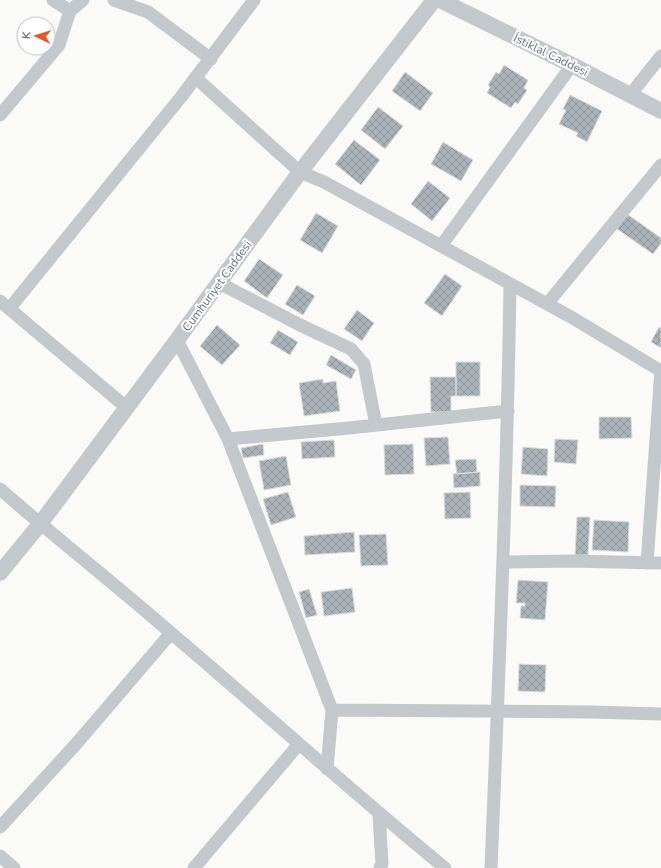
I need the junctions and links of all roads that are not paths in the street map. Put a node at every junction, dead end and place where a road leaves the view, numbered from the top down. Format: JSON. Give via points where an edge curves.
{"nodes":[{"id":1,"x":53,"y":0,"type":"edge"},
{"id":2,"x":83,"y":0,"type":"edge"},
{"id":3,"x":114,"y":0,"type":"edge"},
{"id":4,"x":254,"y":0,"type":"edge"},
{"id":5,"x":434,"y":0,"type":"edge"},
{"id":6,"x":440,"y":0,"type":"edge"},
{"id":7,"x":70,"y":11,"type":"junction"},
{"id":8,"x":661,"y":56,"type":"edge"},
{"id":9,"x":211,"y":59,"type":"junction"},
{"id":10,"x":572,"y":65,"type":"junction"},
{"id":11,"x":196,"y":78,"type":"junction"},
{"id":12,"x":630,"y":95,"type":"junction"},
{"id":13,"x":661,"y":111,"type":"edge"},
{"id":14,"x":0,"y":115,"type":"edge"},
{"id":15,"x":661,"y":165,"type":"edge"},
{"id":16,"x":300,"y":172,"type":"junction"},
{"id":17,"x":441,"y":246,"type":"junction"},
{"id":18,"x":220,"y":283,"type":"junction"},
{"id":19,"x":510,"y":284,"type":"junction"},
{"id":20,"x":547,"y":304,"type":"junction"},
{"id":21,"x":5,"y":305,"type":"edge"},
{"id":22,"x":177,"y":340,"type":"junction"},
{"id":23,"x":661,"y":371,"type":"edge"},
{"id":24,"x":126,"y":407,"type":"junction"},
{"id":25,"x":508,"y":411,"type":"junction"},
{"id":26,"x":376,"y":425,"type":"junction"},
{"id":27,"x":228,"y":438,"type":"junction"},
{"id":28,"x":0,"y":489,"type":"edge"},
{"id":29,"x":40,"y":524,"type":"junction"},
{"id":30,"x":503,"y":562,"type":"junction"},
{"id":31,"x":647,"y":563,"type":"junction"},
{"id":32,"x":661,"y":563,"type":"edge"},
{"id":33,"x":0,"y":573,"type":"edge"},
{"id":34,"x":171,"y":632,"type":"junction"},
{"id":35,"x":332,"y":710,"type":"junction"},
{"id":36,"x":498,"y":711,"type":"junction"},
{"id":37,"x":661,"y":714,"type":"edge"},
{"id":38,"x":299,"y":744,"type":"junction"},
{"id":39,"x":327,"y":769,"type":"junction"},
{"id":40,"x":379,"y":814,"type":"junction"},
{"id":41,"x":0,"y":827,"type":"edge"},
{"id":42,"x":0,"y":856,"type":"edge"},
{"id":43,"x":14,"y":868,"type":"edge"},
{"id":44,"x":194,"y":868,"type":"edge"},
{"id":45,"x":380,"y":868,"type":"edge"},
{"id":46,"x":445,"y":868,"type":"edge"},
{"id":47,"x":491,"y":868,"type":"edge"}],
"edges":[{"from":1,"to":7,"type":"street"},
{"from":2,"to":7,"type":"street"},
{"from":3,"to":9,"type":"street","via":[[148,12]]},
{"from":4,"to":9,"type":"street"},
{"from":5,"to":16,"type":"street","name":"Cumhuriyet Caddesi"},
{"from":6,"to":10,"type":"street","name":"İstiklal Caddesi"},
{"from":7,"to":14,"type":"street","via":[[59,45]]},
{"from":8,"to":12,"type":"street"},
{"from":9,"to":11,"type":"street"},
{"from":10,"to":12,"type":"street","name":"İstiklal Caddesi"},
{"from":10,"to":17,"type":"street"},
{"from":11,"to":16,"type":"street"},
{"from":11,"to":21,"type":"street"},
{"from":12,"to":13,"type":"street","name":"İstiklal Caddesi"},
{"from":15,"to":20,"type":"street"},
{"from":16,"to":17,"type":"street","via":[[324,182]]},
{"from":16,"to":18,"type":"street","name":"Cumhuriyet Caddesi"},
{"from":17,"to":19,"type":"street"},
{"from":18,"to":22,"type":"street","name":"Cumhuriyet Caddesi"},
{"from":18,"to":26,"type":"street","via":[[351,349],[364,364]]},
{"from":19,"to":20,"type":"street"},
{"from":19,"to":25,"type":"street"},
{"from":20,"to":23,"type":"street"},
{"from":21,"to":24,"type":"street"},
{"from":22,"to":24,"type":"street","name":"Cumhuriyet Caddesi"},
{"from":22,"to":27,"type":"street"},
{"from":23,"to":31,"type":"street"},
{"from":24,"to":29,"type":"street","name":"Cumhuriyet Caddesi"},
{"from":25,"to":26,"type":"street"},
{"from":25,"to":30,"type":"street"},
{"from":26,"to":27,"type":"street"},
{"from":27,"to":35,"type":"street"},
{"from":28,"to":29,"type":"street"},
{"from":29,"to":33,"type":"street","name":"Cumhuriyet Caddesi"},
{"from":29,"to":34,"type":"street"},
{"from":30,"to":31,"type":"street"},
{"from":30,"to":36,"type":"street"},
{"from":31,"to":32,"type":"street"},
{"from":34,"to":38,"type":"street"},
{"from":34,"to":41,"type":"street","via":[[77,743]]},
{"from":35,"to":36,"type":"street"},
{"from":35,"to":39,"type":"street"},
{"from":36,"to":37,"type":"street"},
{"from":36,"to":47,"type":"street"},
{"from":38,"to":39,"type":"street"},
{"from":38,"to":44,"type":"street"},
{"from":39,"to":40,"type":"street"},
{"from":40,"to":45,"type":"street","via":[[382,864]]},
{"from":40,"to":46,"type":"street"},
{"from":42,"to":43,"type":"street"}]}
